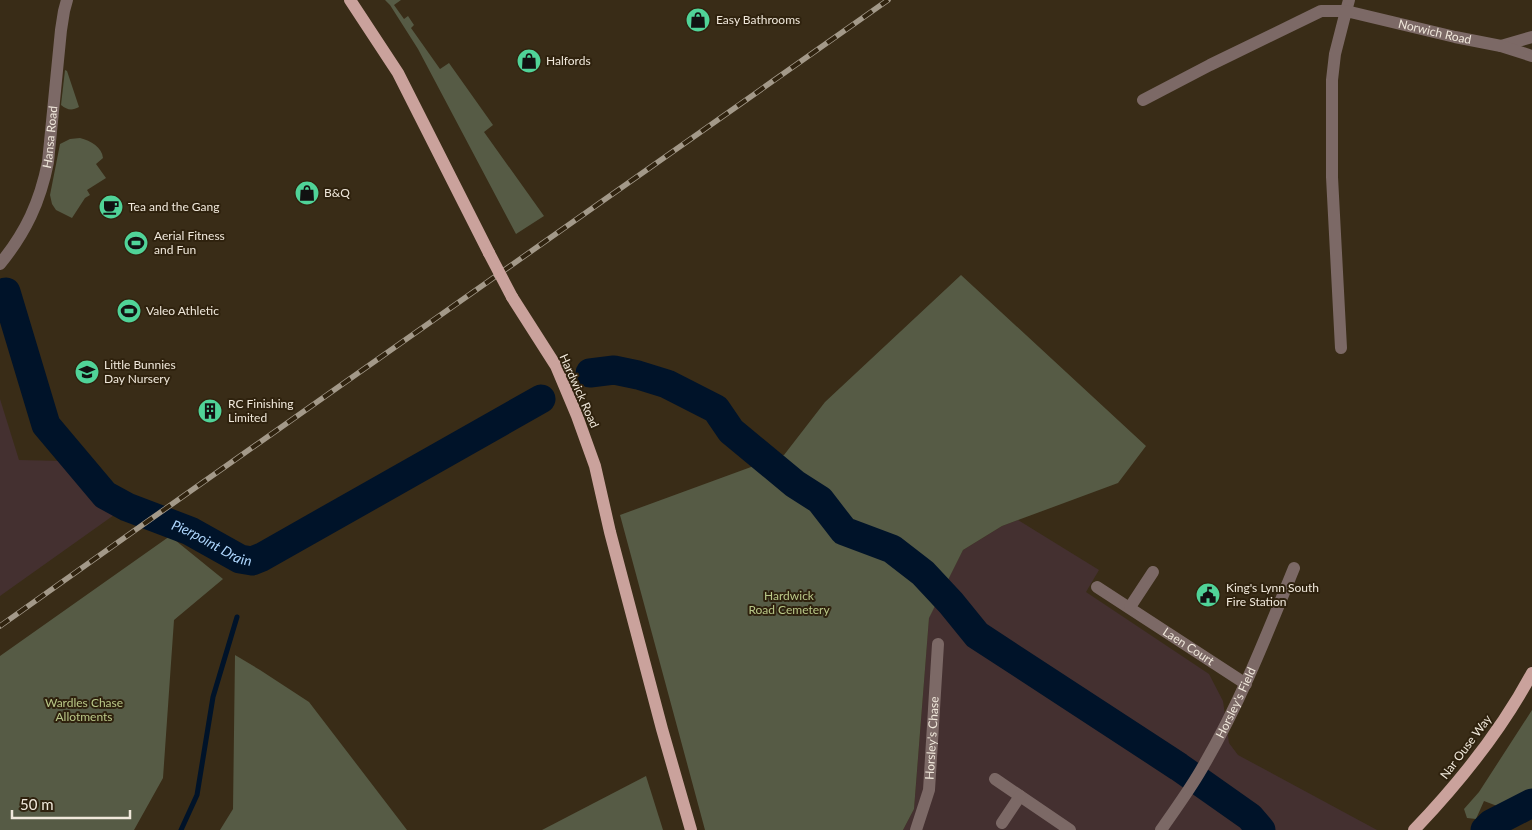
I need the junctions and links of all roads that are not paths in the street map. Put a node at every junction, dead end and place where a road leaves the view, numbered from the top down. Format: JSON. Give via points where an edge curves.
{"nodes":[{"id":1,"x":68,"y":0,"type":"edge"},
{"id":2,"x":350,"y":0,"type":"edge"},
{"id":3,"x":1348,"y":5,"type":"edge"},
{"id":4,"x":1532,"y":37,"type":"edge"},
{"id":5,"x":1501,"y":46,"type":"junction"},
{"id":6,"x":1532,"y":56,"type":"edge"},
{"id":7,"x":1143,"y":100,"type":"dead end"},
{"id":8,"x":0,"y":264,"type":"edge"},
{"id":9,"x":1341,"y":348,"type":"dead end"},
{"id":10,"x":1294,"y":568,"type":"dead end"},
{"id":11,"x":1153,"y":572,"type":"dead end"},
{"id":12,"x":1098,"y":587,"type":"dead end"},
{"id":13,"x":1130,"y":607,"type":"junction"},
{"id":14,"x":938,"y":644,"type":"dead end"},
{"id":15,"x":1532,"y":673,"type":"edge"},
{"id":16,"x":1246,"y":684,"type":"junction"},
{"id":17,"x":995,"y":779,"type":"dead end"},
{"id":18,"x":1020,"y":796,"type":"junction"},
{"id":19,"x":1002,"y":823,"type":"dead end"},
{"id":20,"x":691,"y":830,"type":"edge"},
{"id":21,"x":916,"y":830,"type":"edge"},
{"id":22,"x":1070,"y":830,"type":"edge"},
{"id":23,"x":1160,"y":830,"type":"edge"},
{"id":24,"x":1414,"y":830,"type":"edge"}],
"edges":[{"from":1,"to":8,"type":"street","name":"Hansa Road","via":[[61,30],[44,180],[33,213]]},
{"from":2,"to":20,"type":"main road","name":"Hardwick Road","bridge":true,"via":[[398,73],[512,297],[556,366],[577,416],[595,466]]},
{"from":3,"to":5,"type":"street","name":"Norwich Road","via":[[1369,15]]},
{"from":3,"to":7,"type":"street","name":"Norwich Road","via":[[1321,11]]},
{"from":3,"to":9,"type":"street","via":[[1332,80],[1332,177]]},
{"from":4,"to":5,"type":"street","name":"Norwich Road"},
{"from":5,"to":6,"type":"street","name":"Norwich Road"},
{"from":10,"to":16,"type":"street","name":"Horsley's Field"},
{"from":11,"to":13,"type":"street"},
{"from":12,"to":13,"type":"street","name":"Laen Court"},
{"from":13,"to":16,"type":"street","name":"Laen Court"},
{"from":14,"to":21,"type":"street","name":"Horsley's Chase","via":[[929,790]]},
{"from":15,"to":24,"type":"main road","name":"Nar Ouse Way","via":[[1491,740]]},
{"from":16,"to":23,"type":"street","name":"Horsley's Field","via":[[1202,770]]},
{"from":17,"to":18,"type":"street"},
{"from":18,"to":19,"type":"street"},
{"from":18,"to":22,"type":"street"}]}
